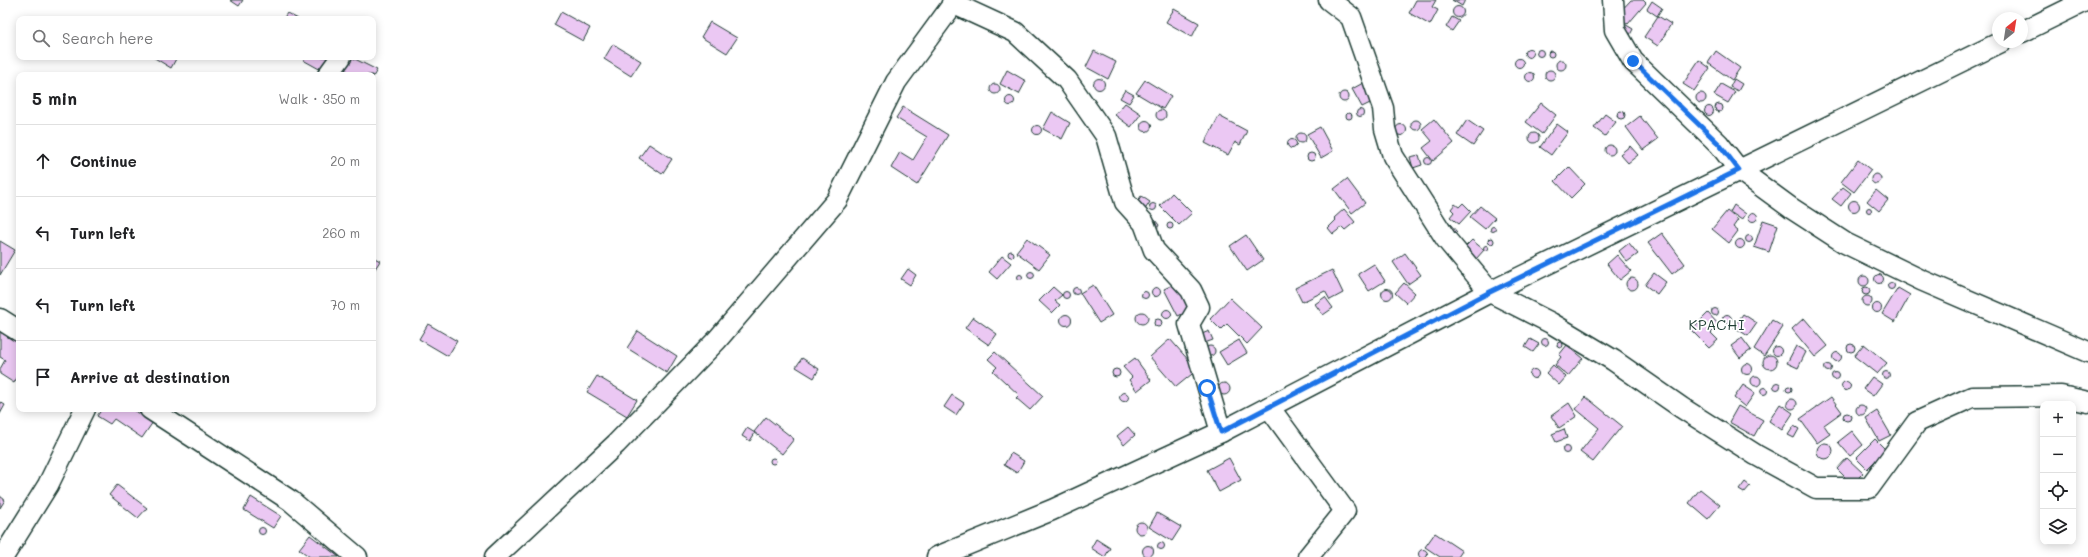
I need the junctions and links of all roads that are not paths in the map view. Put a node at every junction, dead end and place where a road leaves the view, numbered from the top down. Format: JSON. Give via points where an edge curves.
{"nodes":[{"id":1,"x":1329,"y":0,"type":"edge"},
{"id":2,"x":1613,"y":0,"type":"edge"},
{"id":3,"x":2087,"y":0,"type":"edge"},
{"id":4,"x":954,"y":2,"type":"edge"},
{"id":5,"x":2028,"y":29,"type":"edge"},
{"id":6,"x":1992,"y":46,"type":"edge"},
{"id":7,"x":339,"y":60,"type":"edge"},
{"id":8,"x":330,"y":72,"type":"edge"},
{"id":9,"x":1739,"y":170,"type":"junction"},
{"id":10,"x":1490,"y":292,"type":"junction"},
{"id":11,"x":0,"y":319,"type":"edge"},
{"id":12,"x":16,"y":328,"type":"edge"},
{"id":13,"x":2088,"y":352,"type":"edge"},
{"id":14,"x":2088,"y":402,"type":"edge"},
{"id":15,"x":1269,"y":407,"type":"junction"},
{"id":16,"x":84,"y":412,"type":"edge"},
{"id":17,"x":155,"y":412,"type":"edge"},
{"id":18,"x":1221,"y":432,"type":"junction"},
{"id":19,"x":3,"y":557,"type":"edge"},
{"id":20,"x":357,"y":557,"type":"edge"},
{"id":21,"x":495,"y":557,"type":"edge"},
{"id":22,"x":937,"y":557,"type":"edge"},
{"id":23,"x":1308,"y":557,"type":"edge"}],
"edges":[{"from":1,"to":10,"type":"street","via":[[1351,17],[1382,102],[1385,129],[1393,156],[1446,240]]},
{"from":2,"to":9,"type":"street","via":[[1615,30],[1633,61],[1719,144]]},
{"from":3,"to":5,"type":"street"},
{"from":4,"to":18,"type":"street","via":[[1014,32],[1066,80],[1106,136],[1125,202],[1144,223],[1154,250],[1191,290],[1199,307],[1189,324]]},
{"from":4,"to":21,"type":"street","via":[[896,82],[837,200],[717,340],[616,444]]},
{"from":6,"to":9,"type":"street"},
{"from":7,"to":8,"type":"street"},
{"from":9,"to":10,"type":"street"},
{"from":9,"to":13,"type":"street","via":[[1845,243],[1921,280]]},
{"from":10,"to":14,"type":"street","via":[[1613,360],[1756,456],[1816,488],[1869,488],[1917,422],[1972,397],[2061,396]]},
{"from":10,"to":15,"type":"street"},
{"from":11,"to":12,"type":"street"},
{"from":15,"to":18,"type":"street"},
{"from":15,"to":23,"type":"street","via":[[1345,511]]},
{"from":16,"to":19,"type":"street","via":[[48,485]]},
{"from":17,"to":20,"type":"street","via":[[292,501]]},
{"from":18,"to":22,"type":"street","via":[[1052,510]]}]}
